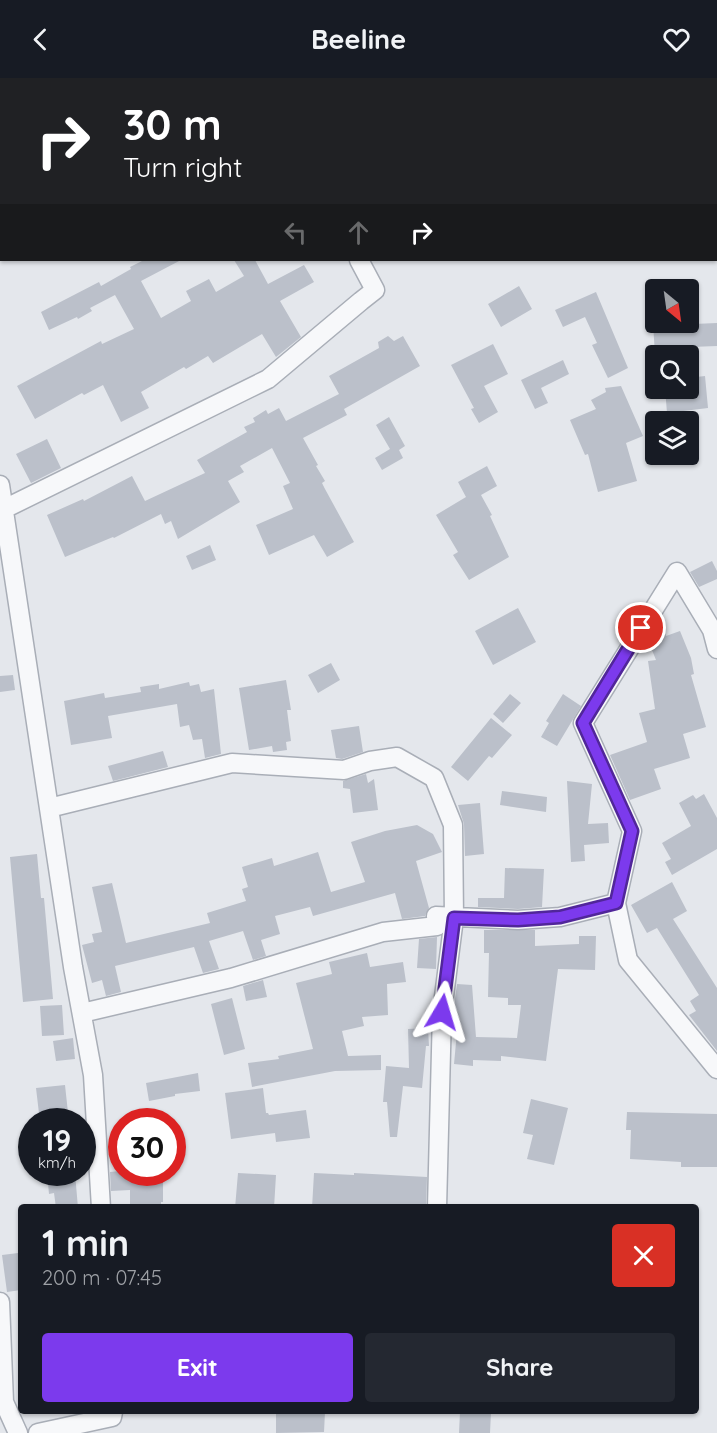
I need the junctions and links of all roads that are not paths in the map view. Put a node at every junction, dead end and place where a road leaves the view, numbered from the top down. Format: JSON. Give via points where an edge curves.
{"nodes":[{"id":1,"x":360,"y":261,"type":"edge"},
{"id":2,"x":0,"y":485,"type":"edge"},
{"id":3,"x":4,"y":509,"type":"junction"},
{"id":4,"x":717,"y":649,"type":"edge"},
{"id":5,"x":49,"y":808,"type":"junction"},
{"id":6,"x":616,"y":903,"type":"junction"},
{"id":7,"x":454,"y":918,"type":"junction"},
{"id":8,"x":82,"y":1013,"type":"junction"},
{"id":9,"x":717,"y":1069,"type":"edge"},
{"id":10,"x":101,"y":1204,"type":"edge"},
{"id":11,"x":437,"y":1204,"type":"edge"},
{"id":12,"x":0,"y":1302,"type":"edge"},
{"id":13,"x":113,"y":1414,"type":"edge"},
{"id":14,"x":18,"y":1433,"type":"edge"},
{"id":15,"x":38,"y":1433,"type":"edge"}],
"edges":[{"from":1,"to":3,"type":"street","via":[[375,290],[268,379]]},
{"from":2,"to":3,"type":"street"},
{"from":3,"to":5,"type":"street"},
{"from":4,"to":6,"type":"street","via":[[712,630],[677,572],[583,723],[632,831]]},
{"from":5,"to":7,"type":"street","via":[[232,763],[344,770],[397,757],[434,778],[453,825]]},
{"from":5,"to":8,"type":"street"},
{"from":6,"to":7,"type":"street","via":[[560,917]]},
{"from":6,"to":9,"type":"street","via":[[628,960]]},
{"from":7,"to":8,"type":"street","via":[[436,916],[437,926],[383,932],[231,978]]},
{"from":7,"to":11,"type":"street","via":[[442,1012]]},
{"from":8,"to":10,"type":"street","via":[[93,1075]]},
{"from":12,"to":14,"type":"street","via":[[4,1402]]},
{"from":13,"to":15,"type":"street"}]}
